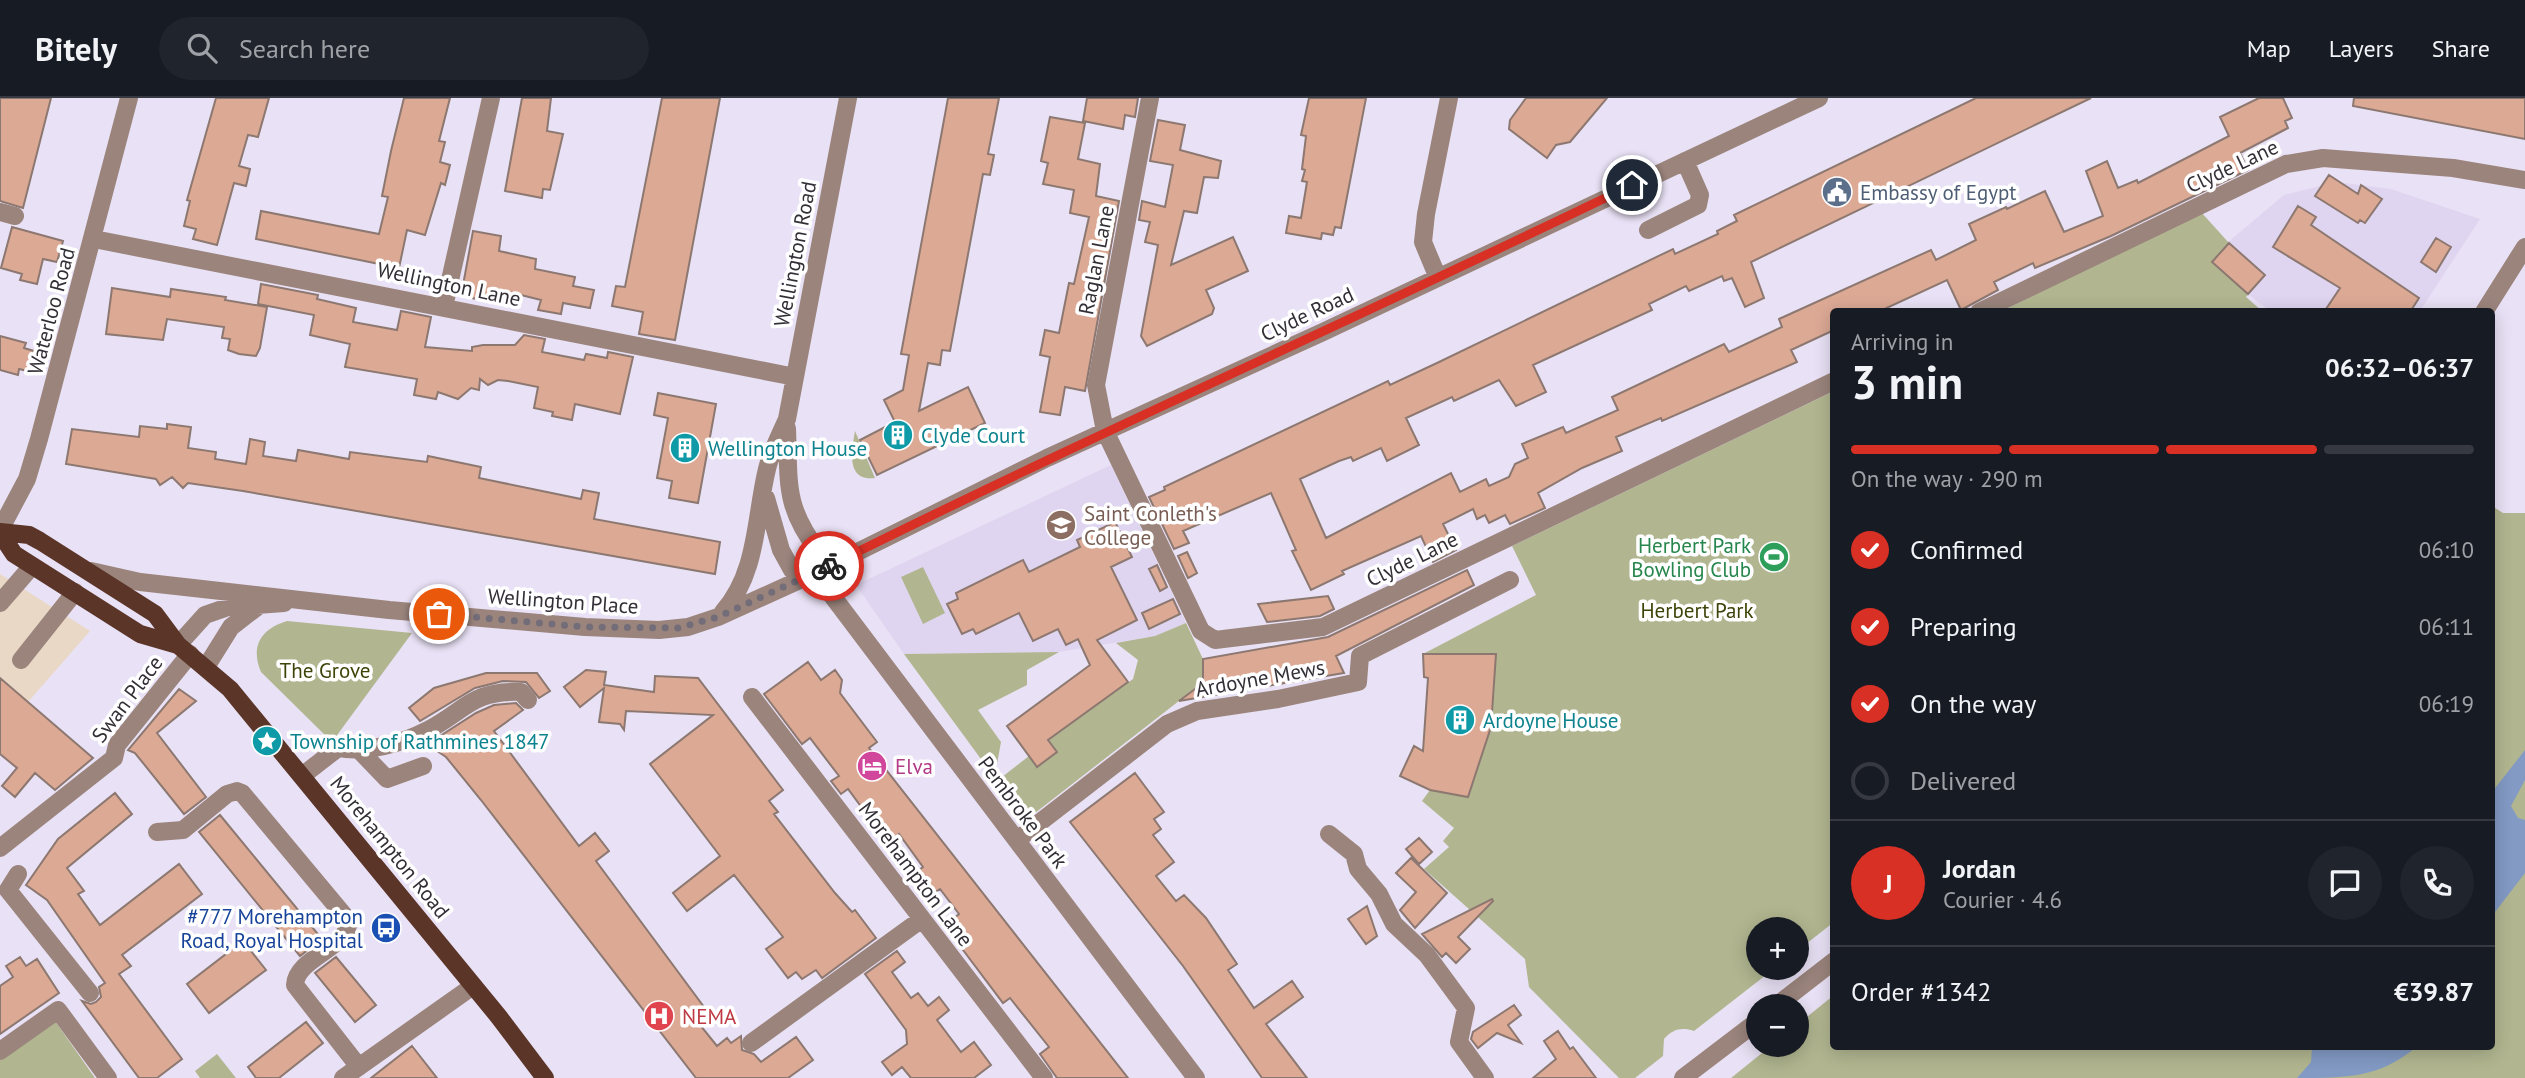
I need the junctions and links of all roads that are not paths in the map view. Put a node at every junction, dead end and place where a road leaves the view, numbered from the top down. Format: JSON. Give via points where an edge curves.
{"nodes":[{"id":1,"x":129,"y":98,"type":"edge"},
{"id":2,"x":491,"y":98,"type":"edge"},
{"id":3,"x":848,"y":98,"type":"edge"},
{"id":4,"x":1150,"y":98,"type":"edge"},
{"id":5,"x":1449,"y":98,"type":"edge"},
{"id":6,"x":1819,"y":98,"type":"edge"},
{"id":7,"x":1685,"y":161,"type":"junction"},
{"id":8,"x":2525,"y":180,"type":"edge"},
{"id":9,"x":1648,"y":230,"type":"dead end"},
{"id":10,"x":94,"y":239,"type":"junction"},
{"id":11,"x":2525,"y":247,"type":"edge"},
{"id":12,"x":1438,"y":278,"type":"junction"},
{"id":13,"x":444,"y":307,"type":"junction"},
{"id":14,"x":1987,"y":308,"type":"edge"},
{"id":15,"x":2487,"y":308,"type":"edge"},
{"id":16,"x":795,"y":377,"type":"junction"},
{"id":17,"x":1830,"y":382,"type":"edge"},
{"id":18,"x":787,"y":419,"type":"junction"},
{"id":19,"x":1105,"y":431,"type":"junction"},
{"id":20,"x":764,"y":485,"type":"junction"},
{"id":21,"x":0,"y":531,"type":"edge"},
{"id":22,"x":32,"y":566,"type":"junction"},
{"id":23,"x":90,"y":571,"type":"junction"},
{"id":24,"x":816,"y":573,"type":"junction"},
{"id":25,"x":1510,"y":580,"type":"dead end"},
{"id":26,"x":75,"y":592,"type":"junction"},
{"id":27,"x":298,"y":600,"type":"junction"},
{"id":28,"x":0,"y":603,"type":"edge"},
{"id":29,"x":257,"y":607,"type":"junction"},
{"id":30,"x":718,"y":617,"type":"junction"},
{"id":31,"x":184,"y":650,"type":"junction"},
{"id":32,"x":21,"y":660,"type":"dead end"},
{"id":33,"x":206,"y":667,"type":"junction"},
{"id":34,"x":751,"y":697,"type":"dead end"},
{"id":35,"x":528,"y":700,"type":"dead end"},
{"id":36,"x":361,"y":752,"type":"junction"},
{"id":37,"x":423,"y":766,"type":"dead end"},
{"id":38,"x":303,"y":775,"type":"junction"},
{"id":39,"x":157,"y":832,"type":"dead end"},
{"id":40,"x":1329,"y":834,"type":"dead end"},
{"id":41,"x":1017,"y":840,"type":"junction"},
{"id":42,"x":0,"y":848,"type":"edge"},
{"id":43,"x":18,"y":874,"type":"dead end"},
{"id":44,"x":922,"y":919,"type":"junction"},
{"id":45,"x":1830,"y":964,"type":"edge"},
{"id":46,"x":473,"y":986,"type":"junction"},
{"id":47,"x":90,"y":993,"type":"dead end"},
{"id":48,"x":1791,"y":994,"type":"edge"},
{"id":49,"x":1746,"y":1030,"type":"edge"},
{"id":50,"x":751,"y":1043,"type":"dead end"},
{"id":51,"x":0,"y":1051,"type":"edge"},
{"id":52,"x":359,"y":1067,"type":"junction"},
{"id":53,"x":108,"y":1078,"type":"edge"},
{"id":54,"x":343,"y":1078,"type":"edge"},
{"id":55,"x":544,"y":1078,"type":"edge"},
{"id":56,"x":1044,"y":1078,"type":"edge"},
{"id":57,"x":1196,"y":1078,"type":"edge"},
{"id":58,"x":1485,"y":1078,"type":"edge"},
{"id":59,"x":1682,"y":1078,"type":"edge"}],
"edges":[{"from":1,"to":10,"type":"street","name":"Waterloo Road"},
{"from":2,"to":13,"type":"street"},
{"from":3,"to":16,"type":"street","name":"Wellington Road"},
{"from":4,"to":19,"type":"street","name":"Raglan Lane","via":[[1096,385]]},
{"from":5,"to":12,"type":"street","via":[[1423,242]]},
{"from":6,"to":7,"type":"street","name":"Clyde Road"},
{"from":7,"to":9,"type":"street","via":[[1700,195],[1698,205]]},
{"from":7,"to":12,"type":"street","name":"Clyde Road"},
{"from":8,"to":14,"type":"street","name":"Clyde Lane","via":[[2323,158],[2286,164]]},
{"from":10,"to":13,"type":"street","name":"Wellington Lane"},
{"from":10,"to":21,"type":"street","name":"Waterloo Road","via":[[27,479]]},
{"from":11,"to":15,"type":"street"},
{"from":12,"to":19,"type":"street","name":"Clyde Road"},
{"from":13,"to":16,"type":"street","name":"Wellington Lane"},
{"from":16,"to":18,"type":"street","name":"Wellington Road"},
{"from":17,"to":19,"type":"street","name":"Clyde Lane","via":[[1323,627],[1215,640],[1201,631]]},
{"from":18,"to":20,"type":"street","name":"Wellington Road"},
{"from":18,"to":24,"type":"street","name":"Wellington Road","via":[[792,509],[819,552]]},
{"from":19,"to":24,"type":"street","name":"Clyde Road"},
{"from":20,"to":24,"type":"street","name":"Wellington Road","via":[[769,516],[792,570]]},
{"from":20,"to":30,"type":"street","name":"Wellington Road","via":[[748,574]]},
{"from":21,"to":22,"type":"main road","via":[[15,554]]},
{"from":21,"to":23,"type":"main road","via":[[29,535]]},
{"from":22,"to":26,"type":"main road"},
{"from":22,"to":28,"type":"street"},
{"from":23,"to":27,"type":"street","name":"Wellington Place","via":[[140,582]]},
{"from":23,"to":31,"type":"main road","via":[[155,614]]},
{"from":24,"to":30,"type":"street","name":"Wellington Place"},
{"from":24,"to":41,"type":"street","name":"Pembroke Park"},
{"from":25,"to":41,"type":"street","name":"Ardoyne Mews","via":[[1360,656],[1358,682],[1196,710],[1167,724]]},
{"from":26,"to":31,"type":"main road","via":[[147,637]]},
{"from":26,"to":32,"type":"street"},
{"from":27,"to":29,"type":"street","name":"Wellington Place"},
{"from":27,"to":30,"type":"street","name":"Wellington Place","via":[[641,630],[678,628]]},
{"from":29,"to":31,"type":"street","name":"Wellington Place","via":[[228,607],[205,615]]},
{"from":29,"to":33,"type":"street","name":"Wellington Place","via":[[231,627]]},
{"from":31,"to":33,"type":"main road","name":"Morehampton Road"},
{"from":31,"to":42,"type":"street","name":"Swan Place","via":[[117,745],[114,758]]},
{"from":33,"to":38,"type":"main road","name":"Morehampton Road"},
{"from":34,"to":44,"type":"street","name":"Morehampton Lane"},
{"from":35,"to":36,"type":"street","via":[[521,692],[483,694],[428,730]]},
{"from":36,"to":37,"type":"street","via":[[387,779]]},
{"from":36,"to":38,"type":"street","via":[[338,748]]},
{"from":38,"to":46,"type":"main road","name":"Morehampton Road"},
{"from":39,"to":52,"type":"street","via":[[183,830],[227,794],[242,793],[348,920],[345,935],[300,971],[295,985]]},
{"from":40,"to":58,"type":"street","via":[[1354,854],[1358,869],[1379,894],[1394,923],[1427,955],[1465,1008],[1459,1042]]},
{"from":41,"to":57,"type":"street","name":"Pembroke Park"},
{"from":43,"to":47,"type":"street","via":[[8,890]]},
{"from":44,"to":50,"type":"street"},
{"from":44,"to":56,"type":"street","name":"Morehampton Lane"},
{"from":45,"to":48,"type":"street"},
{"from":46,"to":52,"type":"street"},
{"from":46,"to":55,"type":"main road","name":"Morehampton Road"},
{"from":49,"to":59,"type":"street"},
{"from":51,"to":53,"type":"street","via":[[58,1010]]},
{"from":52,"to":54,"type":"street"}]}
